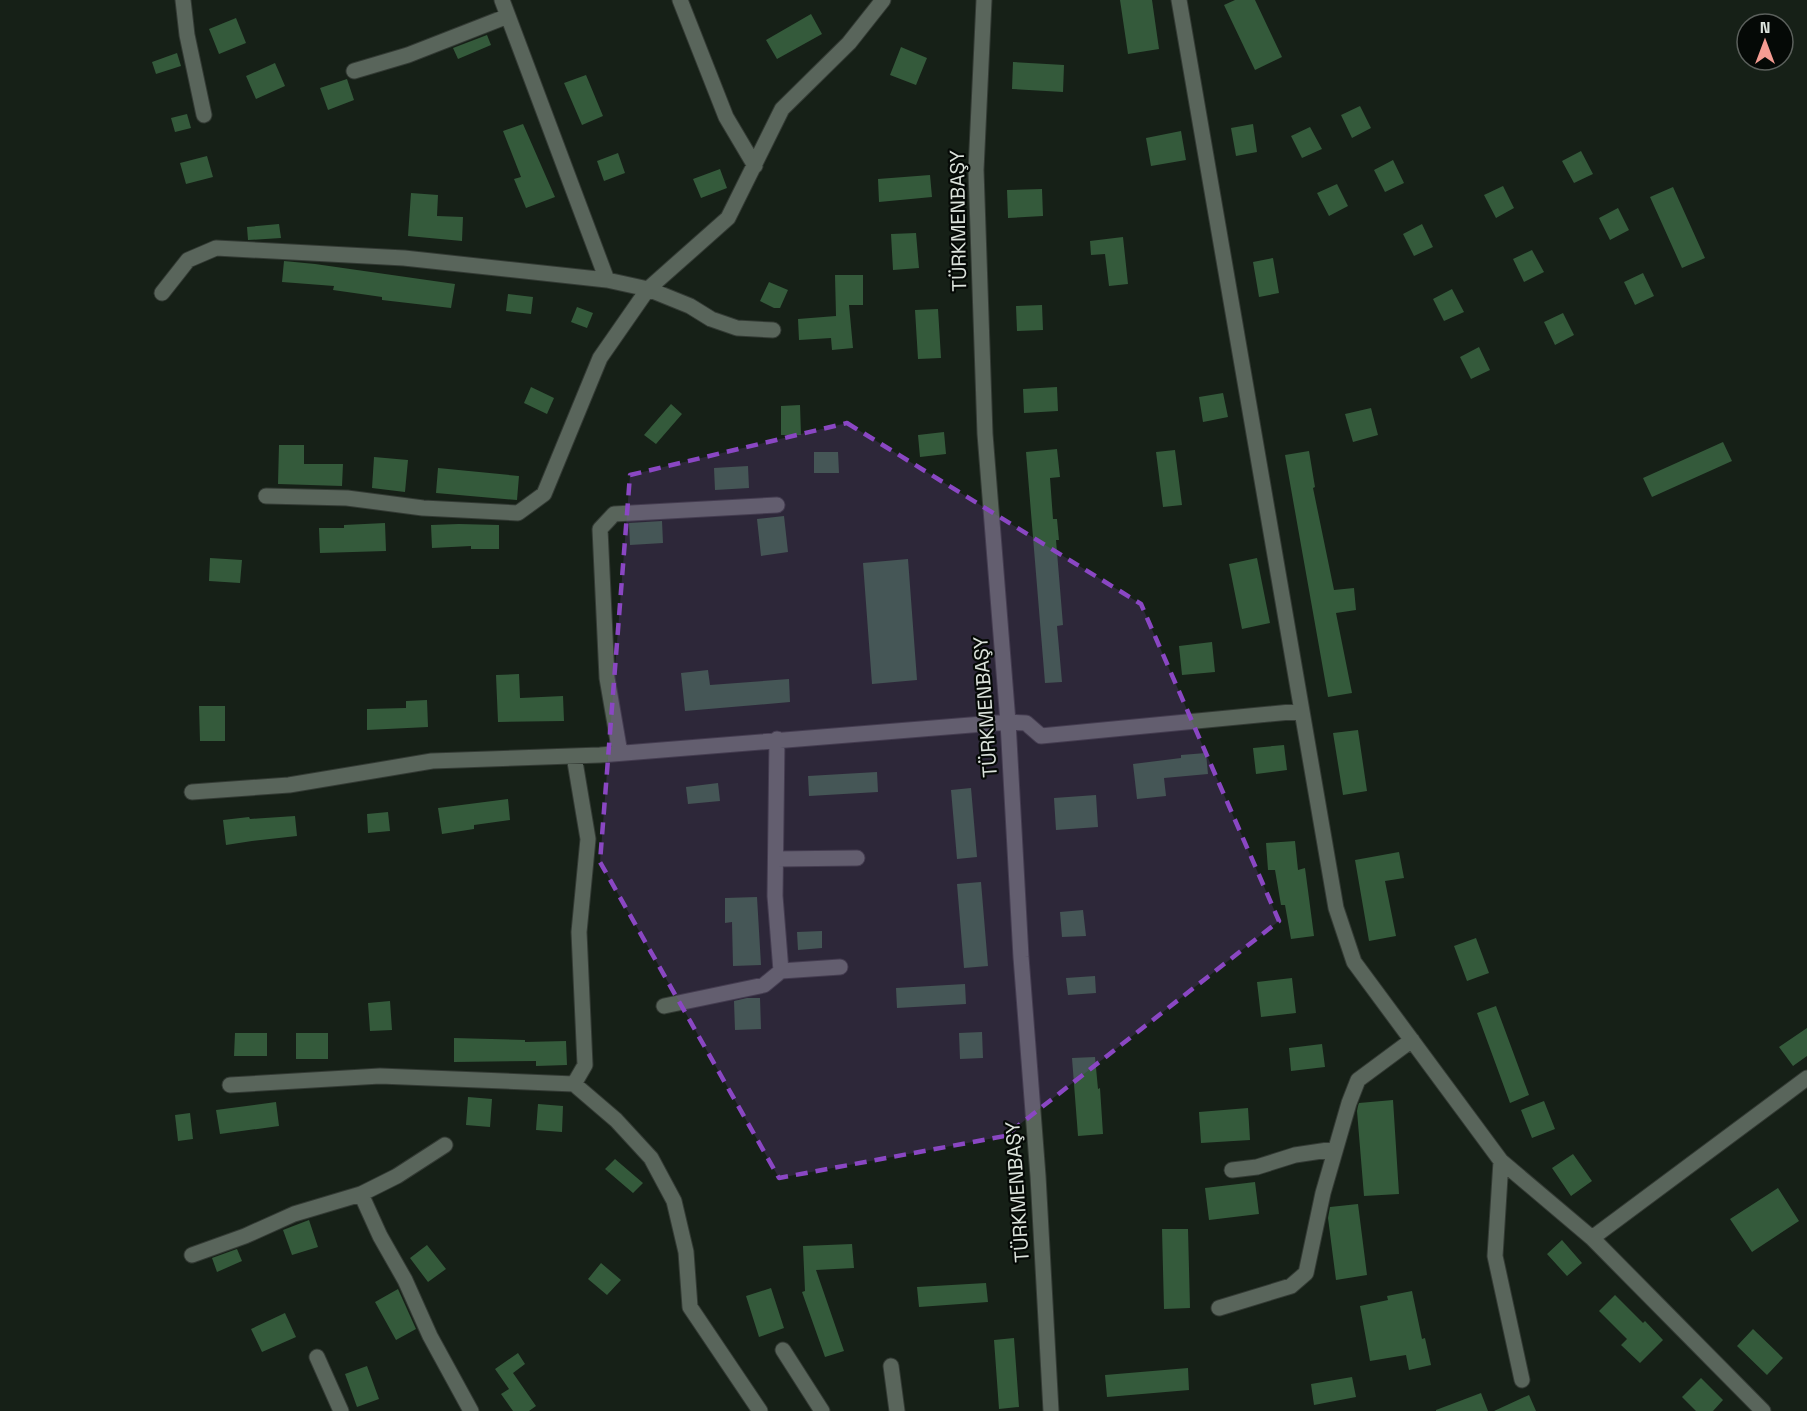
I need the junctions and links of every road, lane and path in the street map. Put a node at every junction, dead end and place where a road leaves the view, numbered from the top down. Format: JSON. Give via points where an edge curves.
{"nodes":[{"id":1,"x":183,"y":0,"type":"edge"},
{"id":2,"x":502,"y":0,"type":"edge"},
{"id":3,"x":680,"y":0,"type":"edge"},
{"id":4,"x":883,"y":0,"type":"edge"},
{"id":5,"x":984,"y":0,"type":"edge"},
{"id":6,"x":1179,"y":0,"type":"edge"},
{"id":7,"x":508,"y":16,"type":"junction"},
{"id":8,"x":354,"y":71,"type":"dead end"},
{"id":9,"x":204,"y":115,"type":"dead end"},
{"id":10,"x":755,"y":166,"type":"junction"},
{"id":11,"x":607,"y":280,"type":"junction"},
{"id":12,"x":648,"y":289,"type":"junction"},
{"id":13,"x":162,"y":293,"type":"dead end"},
{"id":14,"x":773,"y":330,"type":"dead end"},
{"id":15,"x":266,"y":496,"type":"dead end"},
{"id":16,"x":777,"y":506,"type":"dead end"},
{"id":17,"x":1301,"y":711,"type":"junction"},
{"id":18,"x":1008,"y":722,"type":"junction"},
{"id":19,"x":777,"y":739,"type":"junction"},
{"id":20,"x":620,"y":753,"type":"junction"},
{"id":21,"x":574,"y":756,"type":"junction"},
{"id":22,"x":192,"y":792,"type":"dead end"},
{"id":23,"x":857,"y":858,"type":"dead end"},
{"id":24,"x":776,"y":859,"type":"junction"},
{"id":25,"x":840,"y":968,"type":"dead end"},
{"id":26,"x":781,"y":971,"type":"junction"},
{"id":27,"x":664,"y":1006,"type":"dead end"},
{"id":28,"x":1412,"y":1040,"type":"junction"},
{"id":29,"x":1807,"y":1078,"type":"edge"},
{"id":30,"x":574,"y":1084,"type":"junction"},
{"id":31,"x":230,"y":1085,"type":"dead end"},
{"id":32,"x":445,"y":1144,"type":"dead end"},
{"id":33,"x":1335,"y":1149,"type":"junction"},
{"id":34,"x":1501,"y":1161,"type":"junction"},
{"id":35,"x":1232,"y":1170,"type":"dead end"},
{"id":36,"x":361,"y":1194,"type":"junction"},
{"id":37,"x":1592,"y":1238,"type":"junction"},
{"id":38,"x":192,"y":1255,"type":"dead end"},
{"id":39,"x":1219,"y":1308,"type":"dead end"},
{"id":40,"x":783,"y":1350,"type":"dead end"},
{"id":41,"x":317,"y":1358,"type":"dead end"},
{"id":42,"x":891,"y":1366,"type":"dead end"},
{"id":43,"x":1522,"y":1380,"type":"dead end"},
{"id":44,"x":340,"y":1411,"type":"edge"},
{"id":45,"x":471,"y":1411,"type":"edge"},
{"id":46,"x":760,"y":1411,"type":"edge"},
{"id":47,"x":822,"y":1411,"type":"edge"},
{"id":48,"x":897,"y":1411,"type":"edge"},
{"id":49,"x":1051,"y":1411,"type":"edge"},
{"id":50,"x":1763,"y":1411,"type":"edge"}],
"edges":[{"from":1,"to":9,"type":"street"},
{"from":2,"to":7,"type":"street"},
{"from":3,"to":10,"type":"street","via":[[726,117]]},
{"from":4,"to":10,"type":"street","via":[[849,43],[782,109]]},
{"from":5,"to":18,"type":"street","name":"TÜRKMENBAŞY","via":[[976,170],[985,434]]},
{"from":6,"to":17,"type":"street"},
{"from":7,"to":8,"type":"street","via":[[408,56]]},
{"from":7,"to":11,"type":"street"},
{"from":10,"to":12,"type":"street","via":[[728,218]]},
{"from":11,"to":12,"type":"street"},
{"from":11,"to":13,"type":"street","via":[[404,258],[216,248],[188,260]]},
{"from":12,"to":14,"type":"street","via":[[737,328]]},
{"from":12,"to":15,"type":"street","via":[[600,358],[544,494],[518,513],[423,508],[347,498]]},
{"from":16,"to":20,"type":"street","via":[[614,514],[600,529],[607,678]]},
{"from":17,"to":18,"type":"street","via":[[1041,736],[1026,723]]},
{"from":17,"to":28,"type":"street","via":[[1343,930],[1354,962]]},
{"from":18,"to":19,"type":"street"},
{"from":18,"to":49,"type":"street","name":"TÜRKMENBAŞY"},
{"from":19,"to":20,"type":"street"},
{"from":19,"to":24,"type":"street"},
{"from":20,"to":21,"type":"street"},
{"from":21,"to":22,"type":"street","via":[[432,761],[289,785]]},
{"from":21,"to":30,"type":"street","via":[[588,839],[579,932],[585,1065]]},
{"from":23,"to":24,"type":"street"},
{"from":24,"to":26,"type":"street"},
{"from":25,"to":26,"type":"street"},
{"from":26,"to":27,"type":"street","via":[[764,985]]},
{"from":28,"to":33,"type":"street","via":[[1358,1080]]},
{"from":28,"to":34,"type":"street"},
{"from":29,"to":37,"type":"street"},
{"from":30,"to":31,"type":"street","via":[[380,1076]]},
{"from":30,"to":46,"type":"street","via":[[616,1120],[651,1158],[674,1201],[686,1252],[690,1307]]},
{"from":32,"to":36,"type":"street"},
{"from":33,"to":35,"type":"street"},
{"from":33,"to":39,"type":"street","via":[[1306,1273],[1291,1287]]},
{"from":34,"to":37,"type":"street"},
{"from":34,"to":43,"type":"street","via":[[1495,1256]]},
{"from":36,"to":38,"type":"street","via":[[294,1214]]},
{"from":36,"to":45,"type":"street"},
{"from":37,"to":50,"type":"street"},
{"from":40,"to":47,"type":"street"},
{"from":41,"to":44,"type":"street"},
{"from":42,"to":48,"type":"street"}]}
